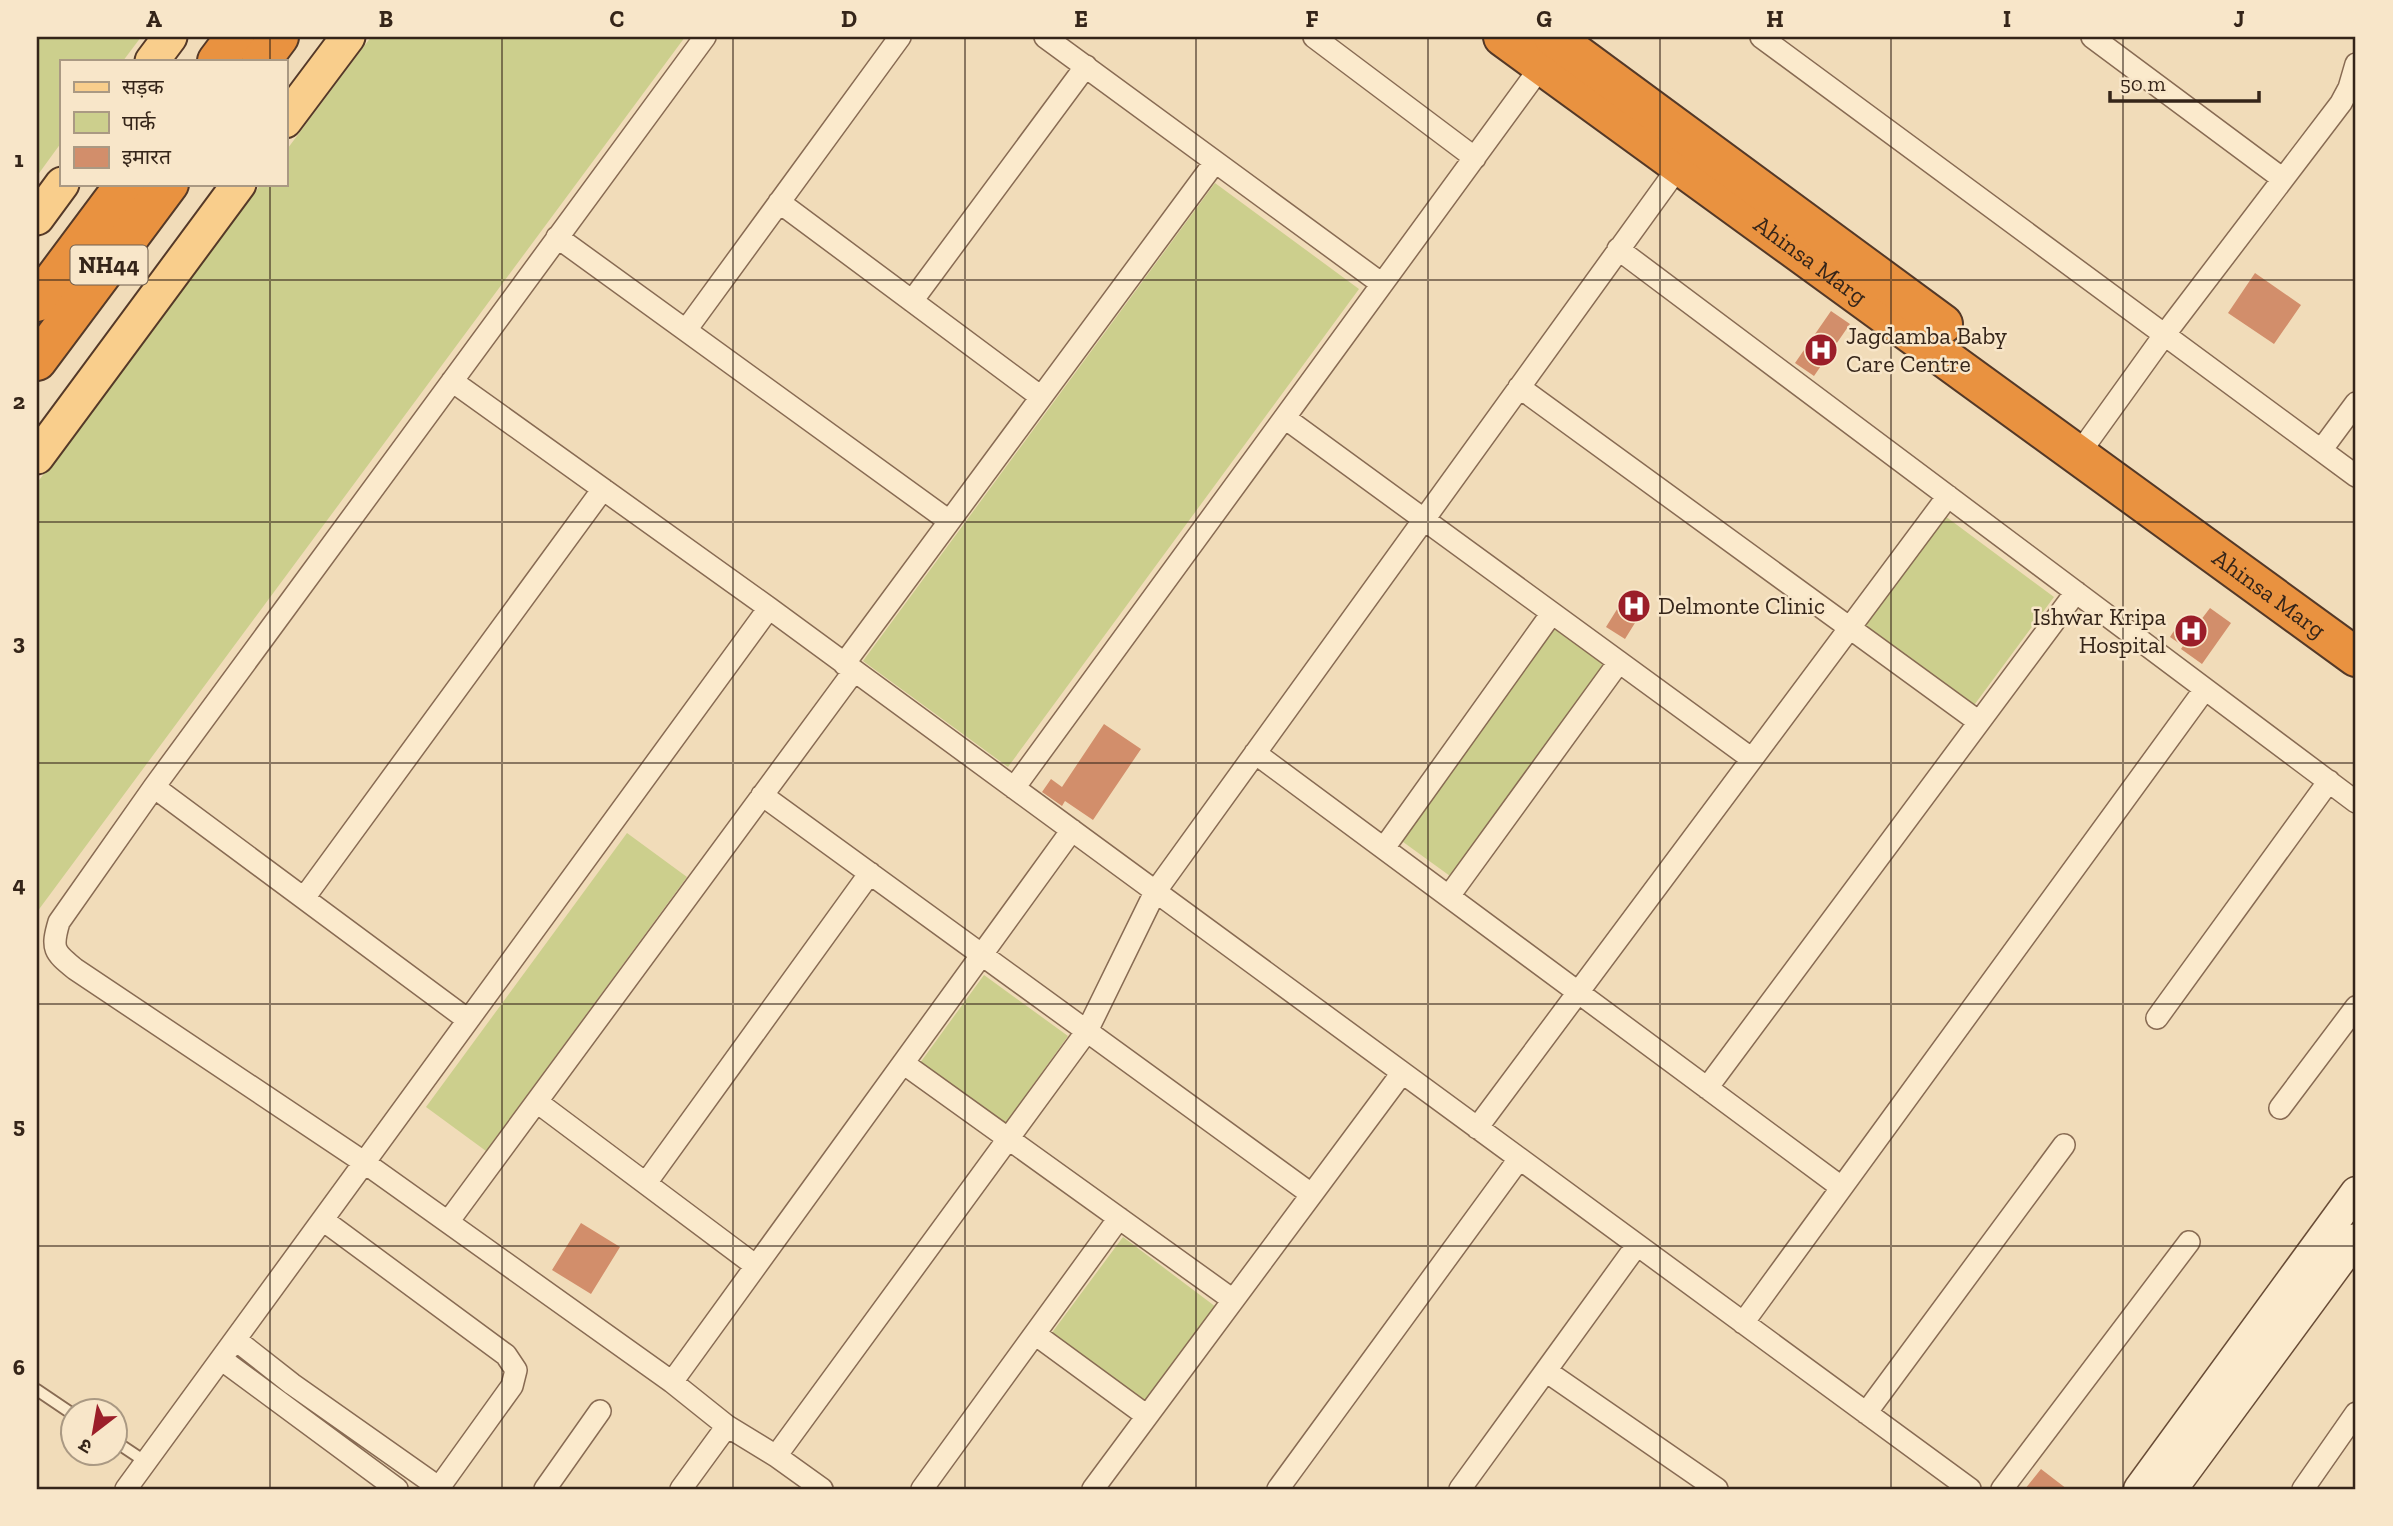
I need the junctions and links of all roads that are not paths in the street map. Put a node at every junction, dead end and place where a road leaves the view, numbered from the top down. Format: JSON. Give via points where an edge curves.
{"nodes":[{"id":1,"x":170,"y":37,"type":"edge"},
{"id":2,"x":235,"y":37,"type":"edge"},
{"id":3,"x":279,"y":37,"type":"edge"},
{"id":4,"x":348,"y":37,"type":"edge"},
{"id":5,"x":705,"y":37,"type":"edge"},
{"id":6,"x":900,"y":37,"type":"edge"},
{"id":7,"x":1045,"y":37,"type":"edge"},
{"id":8,"x":1314,"y":37,"type":"edge"},
{"id":9,"x":1503,"y":37,"type":"edge"},
{"id":10,"x":2092,"y":37,"type":"edge"},
{"id":11,"x":1771,"y":39,"type":"edge"},
{"id":12,"x":1552,"y":48,"type":"edge"},
{"id":13,"x":153,"y":60,"type":"edge"},
{"id":14,"x":217,"y":60,"type":"edge"},
{"id":15,"x":262,"y":60,"type":"edge"},
{"id":16,"x":2356,"y":64,"type":"edge"},
{"id":17,"x":1086,"y":66,"type":"junction"},
{"id":18,"x":287,"y":118,"type":"edge"},
{"id":19,"x":1688,"y":154,"type":"junction"},
{"id":20,"x":1475,"y":158,"type":"junction"},
{"id":21,"x":1215,"y":162,"type":"junction"},
{"id":22,"x":2283,"y":178,"type":"junction"},
{"id":23,"x":61,"y":186,"type":"edge"},
{"id":24,"x":124,"y":186,"type":"edge"},
{"id":25,"x":168,"y":186,"type":"edge"},
{"id":26,"x":238,"y":186,"type":"edge"},
{"id":27,"x":779,"y":202,"type":"junction"},
{"id":28,"x":37,"y":218,"type":"edge"},
{"id":29,"x":557,"y":237,"type":"junction"},
{"id":30,"x":1618,"y":249,"type":"junction"},
{"id":31,"x":1382,"y":284,"type":"junction"},
{"id":32,"x":912,"y":301,"type":"junction"},
{"id":33,"x":37,"y":302,"type":"edge"},
{"id":34,"x":686,"y":330,"type":"junction"},
{"id":35,"x":2165,"y":334,"type":"junction"},
{"id":36,"x":37,"y":361,"type":"edge"},
{"id":37,"x":452,"y":381,"type":"junction"},
{"id":38,"x":1519,"y":387,"type":"junction"},
{"id":39,"x":1041,"y":397,"type":"junction"},
{"id":40,"x":2356,"y":402,"type":"edge"},
{"id":41,"x":1284,"y":418,"type":"junction"},
{"id":42,"x":2085,"y":444,"type":"junction"},
{"id":43,"x":2322,"y":450,"type":"junction"},
{"id":44,"x":37,"y":457,"type":"edge"},
{"id":45,"x":2356,"y":476,"type":"edge"},
{"id":46,"x":603,"y":489,"type":"junction"},
{"id":47,"x":1948,"y":496,"type":"junction"},
{"id":48,"x":1423,"y":519,"type":"junction"},
{"id":49,"x":949,"y":521,"type":"junction"},
{"id":50,"x":2076,"y":592,"type":"junction"},
{"id":51,"x":769,"y":608,"type":"junction"},
{"id":52,"x":1552,"y":613,"type":"junction"},
{"id":53,"x":2356,"y":626,"type":"edge"},
{"id":54,"x":1849,"y":628,"type":"junction"},
{"id":55,"x":2356,"y":657,"type":"edge"},
{"id":56,"x":1619,"y":662,"type":"junction"},
{"id":57,"x":849,"y":667,"type":"junction"},
{"id":58,"x":2205,"y":688,"type":"junction"},
{"id":59,"x":1979,"y":722,"type":"junction"},
{"id":60,"x":1255,"y":753,"type":"junction"},
{"id":61,"x":1752,"y":759,"type":"junction"},
{"id":62,"x":2329,"y":781,"type":"junction"},
{"id":63,"x":154,"y":787,"type":"junction"},
{"id":64,"x":1014,"y":788,"type":"junction"},
{"id":65,"x":762,"y":795,"type":"junction"},
{"id":66,"x":2356,"y":802,"type":"edge"},
{"id":67,"x":1072,"y":830,"type":"junction"},
{"id":68,"x":1384,"y":848,"type":"junction"},
{"id":69,"x":870,"y":873,"type":"junction"},
{"id":70,"x":1155,"y":892,"type":"junction"},
{"id":71,"x":1449,"y":896,"type":"junction"},
{"id":72,"x":304,"y":898,"type":"junction"},
{"id":73,"x":982,"y":954,"type":"junction"},
{"id":74,"x":1578,"y":992,"type":"junction"},
{"id":75,"x":2356,"y":1007,"type":"edge"},
{"id":76,"x":2157,"y":1018,"type":"dead end"},
{"id":77,"x":468,"y":1020,"type":"junction"},
{"id":78,"x":1087,"y":1031,"type":"junction"},
{"id":79,"x":903,"y":1063,"type":"junction"},
{"id":80,"x":1402,"y":1073,"type":"junction"},
{"id":81,"x":1707,"y":1088,"type":"junction"},
{"id":82,"x":537,"y":1102,"type":"junction"},
{"id":83,"x":2280,"y":1108,"type":"dead end"},
{"id":84,"x":1477,"y":1128,"type":"junction"},
{"id":85,"x":1008,"y":1139,"type":"junction"},
{"id":86,"x":2064,"y":1145,"type":"dead end"},
{"id":87,"x":1519,"y":1159,"type":"junction"},
{"id":88,"x":365,"y":1163,"type":"junction"},
{"id":89,"x":646,"y":1184,"type":"junction"},
{"id":90,"x":1841,"y":1187,"type":"junction"},
{"id":91,"x":2356,"y":1192,"type":"edge"},
{"id":92,"x":1311,"y":1194,"type":"junction"},
{"id":93,"x":1119,"y":1218,"type":"junction"},
{"id":94,"x":323,"y":1220,"type":"junction"},
{"id":95,"x":448,"y":1222,"type":"junction"},
{"id":96,"x":2356,"y":1238,"type":"edge"},
{"id":97,"x":2189,"y":1242,"type":"dead end"},
{"id":98,"x":1637,"y":1245,"type":"junction"},
{"id":99,"x":756,"y":1266,"type":"junction"},
{"id":100,"x":1233,"y":1300,"type":"junction"},
{"id":101,"x":1742,"y":1323,"type":"junction"},
{"id":102,"x":1035,"y":1334,"type":"junction"},
{"id":103,"x":236,"y":1340,"type":"junction"},
{"id":104,"x":221,"y":1359,"type":"junction"},
{"id":105,"x":1546,"y":1371,"type":"junction"},
{"id":106,"x":672,"y":1382,"type":"junction"},
{"id":107,"x":37,"y":1390,"type":"edge"},
{"id":108,"x":60,"y":1406,"type":"edge"},
{"id":109,"x":600,"y":1411,"type":"dead end"},
{"id":110,"x":1866,"y":1413,"type":"junction"},
{"id":111,"x":2356,"y":1413,"type":"edge"},
{"id":112,"x":1147,"y":1416,"type":"junction"},
{"id":113,"x":727,"y":1426,"type":"junction"},
{"id":114,"x":130,"y":1452,"type":"edge"},
{"id":115,"x":775,"y":1456,"type":"junction"},
{"id":116,"x":146,"y":1462,"type":"junction"},
{"id":117,"x":1470,"y":1485,"type":"edge"},
{"id":118,"x":2315,"y":1485,"type":"edge"},
{"id":119,"x":126,"y":1489,"type":"edge"},
{"id":120,"x":397,"y":1489,"type":"edge"},
{"id":121,"x":439,"y":1489,"type":"edge"},
{"id":122,"x":545,"y":1489,"type":"edge"},
{"id":123,"x":681,"y":1489,"type":"edge"},
{"id":124,"x":822,"y":1489,"type":"edge"},
{"id":125,"x":922,"y":1489,"type":"edge"},
{"id":126,"x":1093,"y":1489,"type":"edge"},
{"id":127,"x":1278,"y":1489,"type":"edge"},
{"id":128,"x":1717,"y":1489,"type":"edge"},
{"id":129,"x":1969,"y":1489,"type":"edge"},
{"id":130,"x":2002,"y":1489,"type":"edge"},
{"id":131,"x":2139,"y":1489,"type":"edge"},
{"id":132,"x":2172,"y":1489,"type":"edge"}],
"edges":[{"from":1,"to":13,"type":"main road"},
{"from":2,"to":14,"type":"highway"},
{"from":3,"to":15,"type":"highway"},
{"from":4,"to":18,"type":"main road"},
{"from":5,"to":29,"type":"street"},
{"from":6,"to":27,"type":"street"},
{"from":7,"to":17,"type":"street"},
{"from":8,"to":20,"type":"street"},
{"from":9,"to":12,"type":"highway","name":"Ahinsa Marg"},
{"from":10,"to":22,"type":"street"},
{"from":11,"to":35,"type":"street"},
{"from":12,"to":19,"type":"highway","name":"Ahinsa Marg"},
{"from":12,"to":20,"type":"street"},
{"from":16,"to":22,"type":"street","via":[[2341,103]]},
{"from":17,"to":21,"type":"street"},
{"from":17,"to":32,"type":"street"},
{"from":19,"to":30,"type":"street"},
{"from":19,"to":42,"type":"highway","name":"Ahinsa Marg"},
{"from":20,"to":31,"type":"street"},
{"from":21,"to":31,"type":"street"},
{"from":21,"to":39,"type":"street"},
{"from":22,"to":35,"type":"street"},
{"from":23,"to":28,"type":"main road"},
{"from":24,"to":33,"type":"highway","number":"NH44"},
{"from":25,"to":36,"type":"highway","number":"NH44"},
{"from":26,"to":44,"type":"main road"},
{"from":27,"to":32,"type":"street"},
{"from":27,"to":34,"type":"street"},
{"from":29,"to":34,"type":"street"},
{"from":29,"to":37,"type":"street"},
{"from":30,"to":38,"type":"street"},
{"from":30,"to":47,"type":"street"},
{"from":31,"to":41,"type":"street"},
{"from":32,"to":39,"type":"street"},
{"from":34,"to":49,"type":"street"},
{"from":35,"to":42,"type":"street"},
{"from":35,"to":43,"type":"street"},
{"from":37,"to":46,"type":"street"},
{"from":37,"to":63,"type":"street"},
{"from":38,"to":48,"type":"street"},
{"from":38,"to":54,"type":"street"},
{"from":39,"to":49,"type":"street"},
{"from":40,"to":43,"type":"street"},
{"from":41,"to":48,"type":"street"},
{"from":41,"to":64,"type":"street"},
{"from":42,"to":53,"type":"highway","name":"Ahinsa Marg"},
{"from":42,"to":55,"type":"highway","name":"Ahinsa Marg"},
{"from":43,"to":45,"type":"street"},
{"from":46,"to":51,"type":"street"},
{"from":46,"to":72,"type":"street"},
{"from":47,"to":50,"type":"street"},
{"from":47,"to":54,"type":"street"},
{"from":48,"to":52,"type":"street"},
{"from":48,"to":60,"type":"street"},
{"from":49,"to":57,"type":"street"},
{"from":50,"to":58,"type":"street"},
{"from":50,"to":59,"type":"street"},
{"from":51,"to":57,"type":"street"},
{"from":51,"to":77,"type":"street"},
{"from":52,"to":56,"type":"street"},
{"from":52,"to":68,"type":"street"},
{"from":54,"to":59,"type":"street"},
{"from":54,"to":61,"type":"street"},
{"from":56,"to":61,"type":"street"},
{"from":56,"to":71,"type":"street"},
{"from":57,"to":64,"type":"street"},
{"from":57,"to":65,"type":"street"},
{"from":58,"to":62,"type":"street"},
{"from":58,"to":90,"type":"street"},
{"from":59,"to":81,"type":"street"},
{"from":60,"to":68,"type":"street"},
{"from":60,"to":70,"type":"street"},
{"from":61,"to":74,"type":"street"},
{"from":62,"to":66,"type":"street"},
{"from":62,"to":76,"type":"street"},
{"from":63,"to":72,"type":"street"},
{"from":63,"to":88,"type":"street","via":[[59,922],[53,940],[58,955]]},
{"from":64,"to":67,"type":"street"},
{"from":65,"to":69,"type":"street"},
{"from":65,"to":82,"type":"street"},
{"from":67,"to":70,"type":"street"},
{"from":67,"to":73,"type":"street"},
{"from":68,"to":71,"type":"street"},
{"from":69,"to":73,"type":"street"},
{"from":69,"to":89,"type":"street"},
{"from":70,"to":78,"type":"street"},
{"from":70,"to":80,"type":"street"},
{"from":71,"to":74,"type":"street"},
{"from":72,"to":77,"type":"street"},
{"from":73,"to":78,"type":"street"},
{"from":73,"to":79,"type":"street"},
{"from":74,"to":81,"type":"street"},
{"from":74,"to":84,"type":"street"},
{"from":75,"to":83,"type":"street"},
{"from":77,"to":88,"type":"street"},
{"from":78,"to":85,"type":"street"},
{"from":78,"to":92,"type":"street"},
{"from":79,"to":85,"type":"street"},
{"from":79,"to":99,"type":"street"},
{"from":80,"to":84,"type":"street"},
{"from":80,"to":92,"type":"street"},
{"from":81,"to":90,"type":"street"},
{"from":82,"to":89,"type":"street"},
{"from":82,"to":95,"type":"street"},
{"from":84,"to":87,"type":"street"},
{"from":85,"to":93,"type":"street"},
{"from":85,"to":115,"type":"street"},
{"from":86,"to":110,"type":"street"},
{"from":87,"to":98,"type":"street"},
{"from":87,"to":127,"type":"street"},
{"from":88,"to":94,"type":"street"},
{"from":88,"to":95,"type":"street"},
{"from":89,"to":99,"type":"street"},
{"from":90,"to":101,"type":"street"},
{"from":91,"to":131,"type":"street"},
{"from":92,"to":100,"type":"street"},
{"from":93,"to":100,"type":"street"},
{"from":93,"to":102,"type":"street"},
{"from":94,"to":103,"type":"street"},
{"from":94,"to":121,"type":"street","via":[[506,1355],[516,1370],[512,1386]]},
{"from":95,"to":106,"type":"street"},
{"from":96,"to":132,"type":"street"},
{"from":97,"to":130,"type":"street"},
{"from":98,"to":101,"type":"street"},
{"from":98,"to":105,"type":"street"},
{"from":99,"to":106,"type":"street"},
{"from":100,"to":112,"type":"street"},
{"from":101,"to":110,"type":"street"},
{"from":102,"to":112,"type":"street"},
{"from":102,"to":125,"type":"street"},
{"from":103,"to":104,"type":"street"},
{"from":103,"to":121,"type":"street"},
{"from":104,"to":116,"type":"street"},
{"from":104,"to":120,"type":"street"},
{"from":105,"to":117,"type":"street"},
{"from":105,"to":128,"type":"street"},
{"from":106,"to":113,"type":"street"},
{"from":107,"to":108,"type":"lane"},
{"from":109,"to":122,"type":"street"},
{"from":110,"to":129,"type":"street"},
{"from":111,"to":118,"type":"street"},
{"from":112,"to":126,"type":"street"},
{"from":113,"to":115,"type":"street"},
{"from":113,"to":123,"type":"street"},
{"from":114,"to":116,"type":"lane"},
{"from":115,"to":124,"type":"street"},
{"from":116,"to":119,"type":"street"}]}
